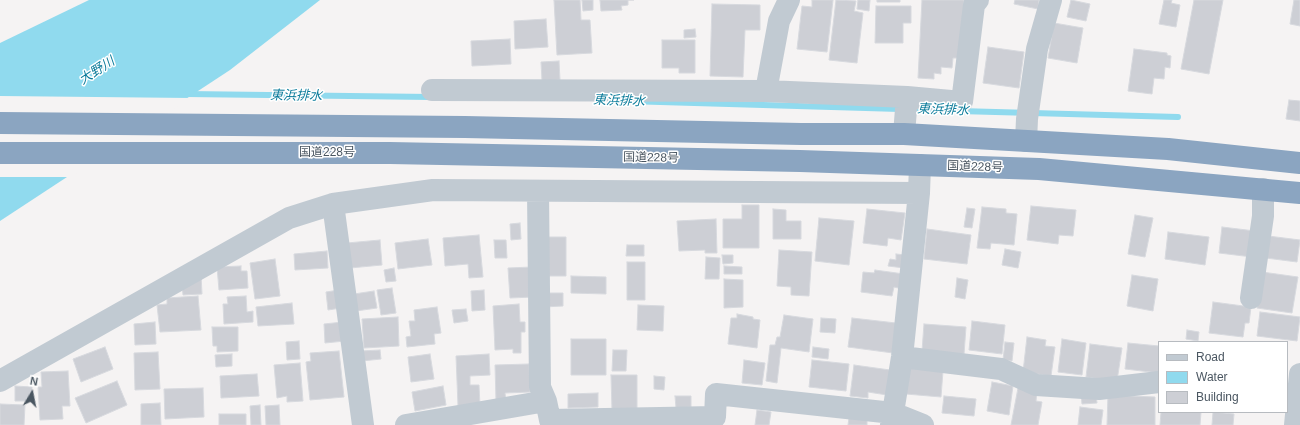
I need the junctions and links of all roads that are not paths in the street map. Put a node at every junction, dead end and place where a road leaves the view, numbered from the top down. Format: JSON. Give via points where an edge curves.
{"nodes":[{"id":1,"x":789,"y":0,"type":"edge"},
{"id":2,"x":978,"y":0,"type":"edge"},
{"id":3,"x":1051,"y":0,"type":"edge"},
{"id":4,"x":432,"y":90,"type":"dead end"},
{"id":5,"x":766,"y":91,"type":"junction"},
{"id":6,"x":907,"y":97,"type":"junction"},
{"id":7,"x":0,"y":123,"type":"edge"},
{"id":8,"x":904,"y":134,"type":"junction"},
{"id":9,"x":1026,"y":141,"type":"junction"},
{"id":10,"x":0,"y":153,"type":"edge"},
{"id":11,"x":1300,"y":162,"type":"edge"},
{"id":12,"x":920,"y":165,"type":"junction"},
{"id":13,"x":1263,"y":189,"type":"junction"},
{"id":14,"x":538,"y":191,"type":"junction"},
{"id":15,"x":919,"y":193,"type":"junction"},
{"id":16,"x":1300,"y":193,"type":"edge"},
{"id":17,"x":333,"y":204,"type":"junction"},
{"id":18,"x":1251,"y":298,"type":"dead end"},
{"id":19,"x":902,"y":357,"type":"junction"},
{"id":20,"x":0,"y":382,"type":"edge"},
{"id":21,"x":1158,"y":382,"type":"edge"},
{"id":22,"x":1295,"y":388,"type":"edge"},
{"id":23,"x":546,"y":401,"type":"junction"},
{"id":24,"x":892,"y":419,"type":"edge"},
{"id":25,"x":363,"y":425,"type":"edge"},
{"id":26,"x":406,"y":425,"type":"edge"},
{"id":27,"x":923,"y":425,"type":"edge"},
{"id":28,"x":1295,"y":425,"type":"edge"}],
"edges":[{"from":1,"to":5,"type":"street","via":[[779,21]]},
{"from":2,"to":6,"type":"street","via":[[974,5],[962,102]]},
{"from":3,"to":9,"type":"street","via":[[1037,50]]},
{"from":4,"to":5,"type":"street"},
{"from":5,"to":6,"type":"street"},
{"from":6,"to":8,"type":"street"},
{"from":7,"to":8,"type":"highway"},
{"from":8,"to":9,"type":"highway"},
{"from":9,"to":11,"type":"highway","via":[[1168,149]]},
{"from":10,"to":12,"type":"highway","name":"国道228号","via":[[390,153]]},
{"from":12,"to":13,"type":"highway","name":"国道228号","via":[[1039,169]]},
{"from":12,"to":15,"type":"street"},
{"from":13,"to":16,"type":"highway","name":"国道228号"},
{"from":13,"to":18,"type":"street","via":[[1263,216]]},
{"from":14,"to":15,"type":"street"},
{"from":14,"to":17,"type":"street","via":[[433,190]]},
{"from":14,"to":23,"type":"street","via":[[540,387]]},
{"from":15,"to":19,"type":"street"},
{"from":17,"to":20,"type":"street","via":[[289,218]]},
{"from":17,"to":25,"type":"street"},
{"from":19,"to":21,"type":"street","via":[[1001,369],[1036,385],[1099,388]]},
{"from":19,"to":24,"type":"street"},
{"from":22,"to":28,"type":"street"},
{"from":23,"to":24,"type":"street","via":[[550,420],[715,417],[716,394]]},
{"from":23,"to":26,"type":"street"},
{"from":24,"to":27,"type":"street"}]}
